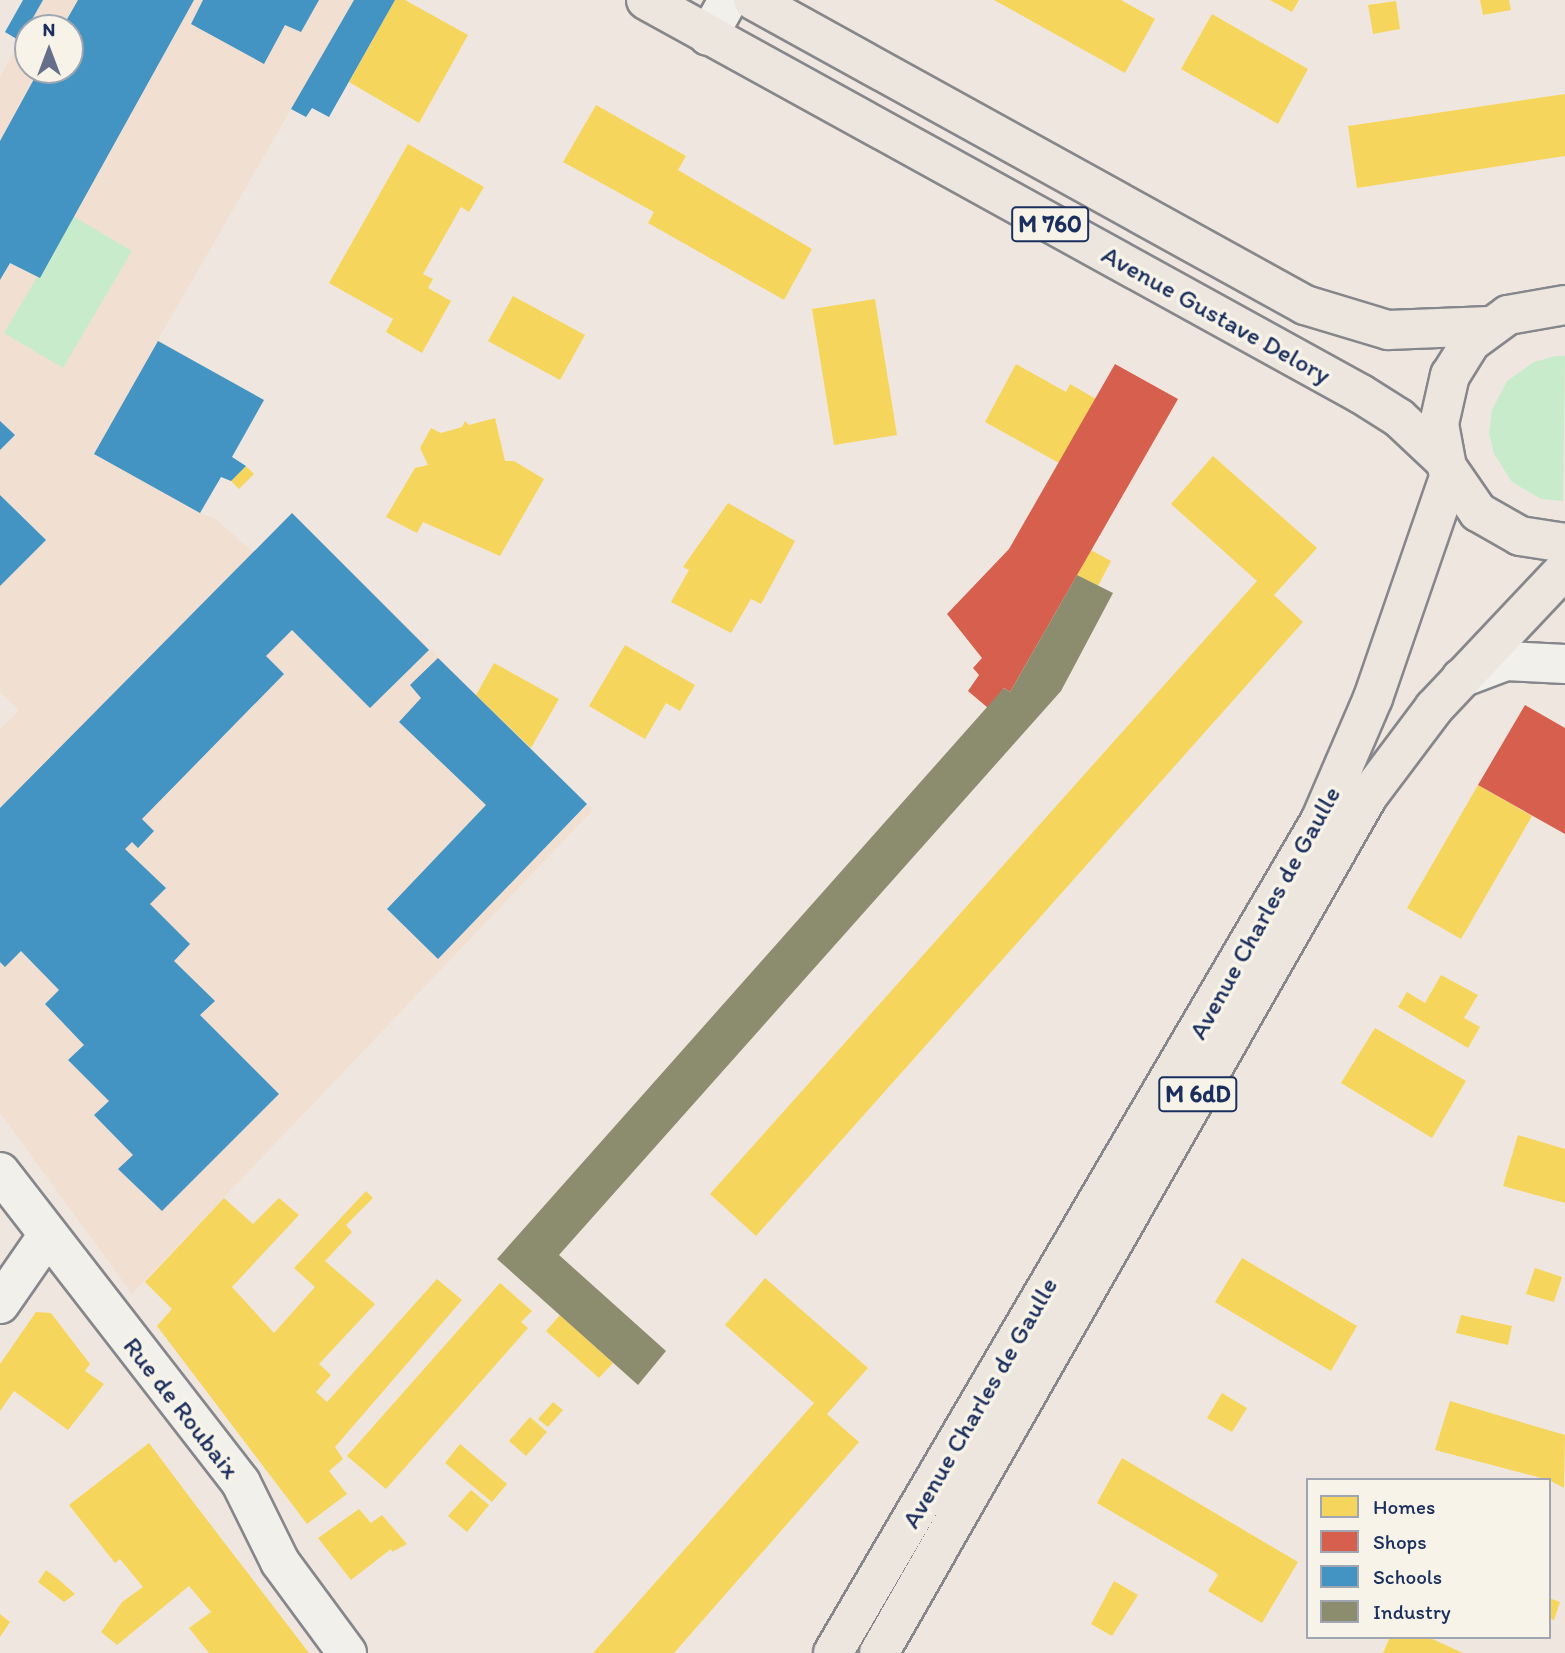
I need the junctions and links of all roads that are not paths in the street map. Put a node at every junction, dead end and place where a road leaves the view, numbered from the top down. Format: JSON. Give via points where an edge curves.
{"nodes":[{"id":1,"x":646,"y":0,"type":"edge"},
{"id":2,"x":728,"y":0,"type":"edge"},
{"id":3,"x":754,"y":0,"type":"edge"},
{"id":4,"x":708,"y":36,"type":"junction"},
{"id":5,"x":1559,"y":302,"type":"edge"},
{"id":6,"x":1490,"y":326,"type":"junction"},
{"id":7,"x":1448,"y":467,"type":"junction"},
{"id":8,"x":1564,"y":566,"type":"edge"},
{"id":9,"x":1565,"y":664,"type":"edge"},
{"id":10,"x":1461,"y":678,"type":"junction"},
{"id":11,"x":0,"y":1172,"type":"edge"},
{"id":12,"x":47,"y":1236,"type":"junction"},
{"id":13,"x":0,"y":1304,"type":"edge"},
{"id":14,"x":347,"y":1653,"type":"edge"},
{"id":15,"x":833,"y":1653,"type":"edge"},
{"id":16,"x":879,"y":1653,"type":"edge"}],
"edges":[{"from":1,"to":4,"type":"main road","name":"Avenue Gustave Delory","number":"M 760"},
{"from":2,"to":4,"type":"street"},
{"from":3,"to":6,"type":"main road","name":"Avenue Gustave Delory","number":"M 760","via":[[1305,305],[1388,330]]},
{"from":4,"to":7,"type":"main road","name":"Avenue Gustave Delory","number":"M 760","via":[[1361,394],[1399,418]]},
{"from":5,"to":6,"type":"main road","via":[[1517,312]]},
{"from":6,"to":7,"type":"main road","via":[[1463,352],[1445,386],[1439,424]]},
{"from":7,"to":8,"type":"main road","name":"Avenue Gustave Delory","via":[[1478,512]]},
{"from":7,"to":15,"type":"main road","name":"Avenue Charles de Gaulle","via":[[1373,698],[1320,821]]},
{"from":8,"to":10,"type":"main road","name":"Avenue Charles de Gaulle","number":"M 6dD"},
{"from":9,"to":10,"type":"street","via":[[1506,661]]},
{"from":10,"to":16,"type":"main road","name":"Avenue Charles de Gaulle","number":"M 6dD","via":[[1410,736],[1368,796]]},
{"from":11,"to":12,"type":"street","name":"Rue de Roubaix"},
{"from":12,"to":13,"type":"street"},
{"from":12,"to":14,"type":"street","name":"Rue de Roubaix","via":[[241,1483],[280,1562]]}]}
